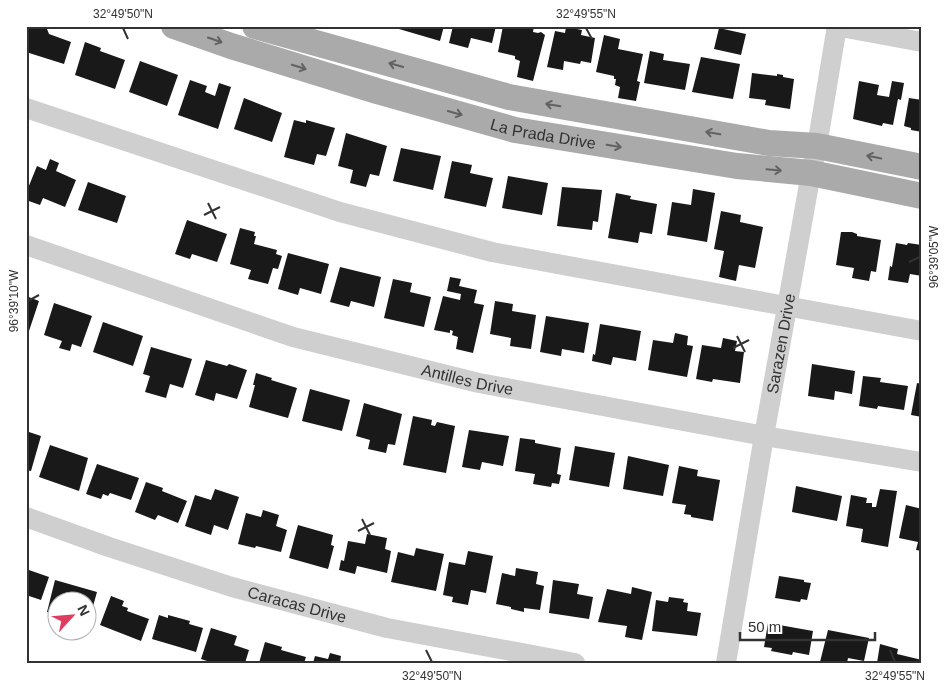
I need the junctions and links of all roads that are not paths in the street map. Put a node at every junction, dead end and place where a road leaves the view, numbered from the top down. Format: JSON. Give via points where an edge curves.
{"nodes":[{"id":1,"x":174,"y":26,"type":"edge"},
{"id":2,"x":836,"y":26,"type":"edge"},
{"id":3,"x":258,"y":27,"type":"edge"},
{"id":4,"x":922,"y":42,"type":"edge"},
{"id":5,"x":252,"y":52,"type":"junction"},
{"id":6,"x":26,"y":108,"type":"edge"},
{"id":7,"x":817,"y":146,"type":"junction"},
{"id":8,"x":922,"y":166,"type":"edge"},
{"id":9,"x":811,"y":173,"type":"junction"},
{"id":10,"x":922,"y":196,"type":"edge"},
{"id":11,"x":26,"y":244,"type":"edge"},
{"id":12,"x":787,"y":305,"type":"junction"},
{"id":13,"x":922,"y":330,"type":"edge"},
{"id":14,"x":764,"y":436,"type":"junction"},
{"id":15,"x":922,"y":462,"type":"edge"},
{"id":16,"x":26,"y":517,"type":"edge"},
{"id":17,"x":575,"y":663,"type":"edge"},
{"id":18,"x":726,"y":663,"type":"edge"}],
"edges":[{"from":1,"to":5,"type":"main road","name":"La Prada Drive","one_way":true},
{"from":2,"to":4,"type":"street"},
{"from":2,"to":7,"type":"street","name":"Sarazen Drive"},
{"from":3,"to":5,"type":"main road"},
{"from":7,"to":3,"type":"main road","name":"La Prada Drive","one_way":true,"via":[[769,143],[509,97]]},
{"from":5,"to":9,"type":"main road","name":"La Prada Drive","one_way":true,"via":[[515,130],[737,166]]},
{"from":6,"to":12,"type":"street","via":[[340,212],[492,252]]},
{"from":8,"to":7,"type":"main road","name":"La Prada Drive","one_way":true},
{"from":7,"to":9,"type":"street","name":"Sarazen Drive"},
{"from":9,"to":10,"type":"main road","name":"La Prada Drive"},
{"from":9,"to":12,"type":"street","name":"Sarazen Drive"},
{"from":11,"to":14,"type":"street","name":"Antilles Drive","via":[[293,336],[479,383]]},
{"from":12,"to":13,"type":"street"},
{"from":12,"to":14,"type":"street","name":"Sarazen Drive"},
{"from":14,"to":15,"type":"street","name":"Antilles Drive"},
{"from":14,"to":18,"type":"street","name":"Sarazen Drive"},
{"from":16,"to":17,"type":"street","name":"Caracas Drive","via":[[232,587],[387,628]]}]}
